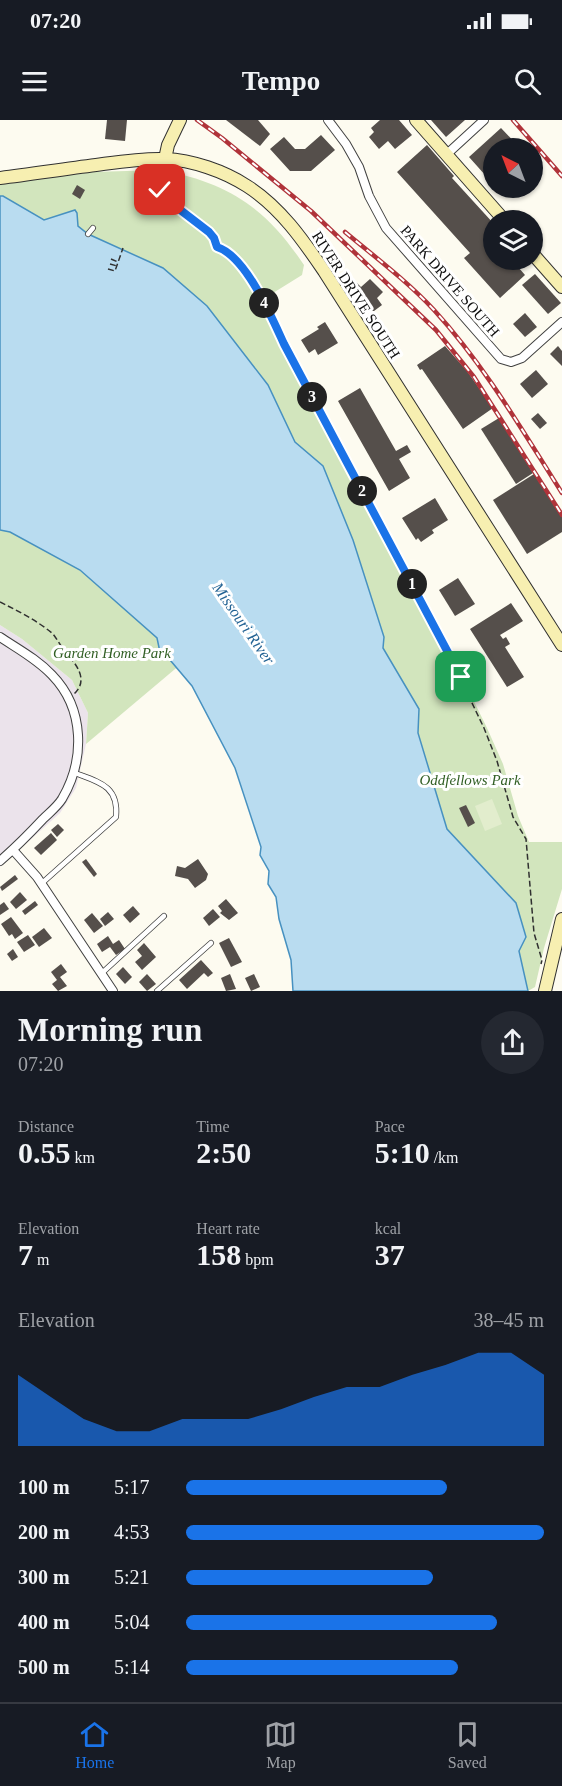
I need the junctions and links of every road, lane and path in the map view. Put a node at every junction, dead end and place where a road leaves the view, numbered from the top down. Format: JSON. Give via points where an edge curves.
{"nodes":[{"id":1,"x":180,"y":120,"type":"edge"},
{"id":2,"x":328,"y":120,"type":"edge"},
{"id":3,"x":416,"y":120,"type":"edge"},
{"id":4,"x":484,"y":120,"type":"edge"},
{"id":5,"x":447,"y":154,"type":"junction"},
{"id":6,"x":160,"y":159,"type":"junction"},
{"id":7,"x":0,"y":178,"type":"edge"},
{"id":8,"x":495,"y":210,"type":"edge"},
{"id":9,"x":93,"y":228,"type":"dead end"},
{"id":10,"x":88,"y":234,"type":"dead end"},
{"id":11,"x":123,"y":249,"type":"dead end"},
{"id":12,"x":111,"y":259,"type":"dead end"},
{"id":13,"x":118,"y":262,"type":"junction"},
{"id":14,"x":110,"y":264,"type":"dead end"},
{"id":15,"x":543,"y":265,"type":"edge"},
{"id":16,"x":117,"y":266,"type":"junction"},
{"id":17,"x":108,"y":269,"type":"dead end"},
{"id":18,"x":562,"y":287,"type":"edge"},
{"id":19,"x":562,"y":322,"type":"edge"},
{"id":20,"x":0,"y":602,"type":"edge"},
{"id":21,"x":0,"y":637,"type":"edge"},
{"id":22,"x":562,"y":645,"type":"edge"},
{"id":23,"x":68,"y":698,"type":"junction"},
{"id":24,"x":75,"y":772,"type":"junction"},
{"id":25,"x":13,"y":850,"type":"junction"},
{"id":26,"x":0,"y":861,"type":"edge"},
{"id":27,"x":41,"y":884,"type":"junction"},
{"id":28,"x":165,"y":916,"type":"dead end"},
{"id":29,"x":562,"y":919,"type":"edge"},
{"id":30,"x":211,"y":943,"type":"dead end"},
{"id":31,"x":540,"y":970,"type":"dead end"},
{"id":32,"x":102,"y":973,"type":"junction"},
{"id":33,"x":113,"y":991,"type":"edge"},
{"id":34,"x":157,"y":991,"type":"edge"},
{"id":35,"x":544,"y":991,"type":"edge"}],
"edges":[{"from":1,"to":6,"type":"main road"},
{"from":2,"to":19,"type":"street","name":"PARK DRIVE SOUTH","via":[[359,167],[386,228],[501,359],[512,362],[522,358]]},
{"from":3,"to":5,"type":"main road"},
{"from":4,"to":5,"type":"street"},
{"from":5,"to":8,"type":"main road"},
{"from":6,"to":7,"type":"main road","name":"RIVER DRIVE SOUTH"},
{"from":6,"to":22,"type":"main road","name":"RIVER DRIVE SOUTH","via":[[196,164],[247,186],[290,225],[324,271]]},
{"from":6,"to":31,"type":"path","via":[[155,175],[166,199],[209,232],[266,305],[465,687],[497,761],[513,818],[526,839],[534,933],[542,960]]},
{"from":9,"to":10,"type":"lane"},
{"from":11,"to":13,"type":"path"},
{"from":12,"to":13,"type":"path"},
{"from":13,"to":16,"type":"path"},
{"from":14,"to":16,"type":"path"},
{"from":15,"to":18,"type":"main road"},
{"from":16,"to":17,"type":"path","via":[[115,271]]},
{"from":20,"to":23,"type":"path","via":[[54,635],[77,666],[82,681]]},
{"from":21,"to":23,"type":"street","via":[[46,669]]},
{"from":23,"to":24,"type":"street","via":[[76,718],[79,746]]},
{"from":24,"to":25,"type":"street","via":[[61,801]]},
{"from":24,"to":27,"type":"lane","via":[[113,793],[116,817]]},
{"from":25,"to":26,"type":"street"},
{"from":25,"to":27,"type":"street"},
{"from":27,"to":32,"type":"street"},
{"from":28,"to":32,"type":"lane"},
{"from":29,"to":35,"type":"main road"},
{"from":30,"to":34,"type":"lane"},
{"from":32,"to":33,"type":"street"}]}
